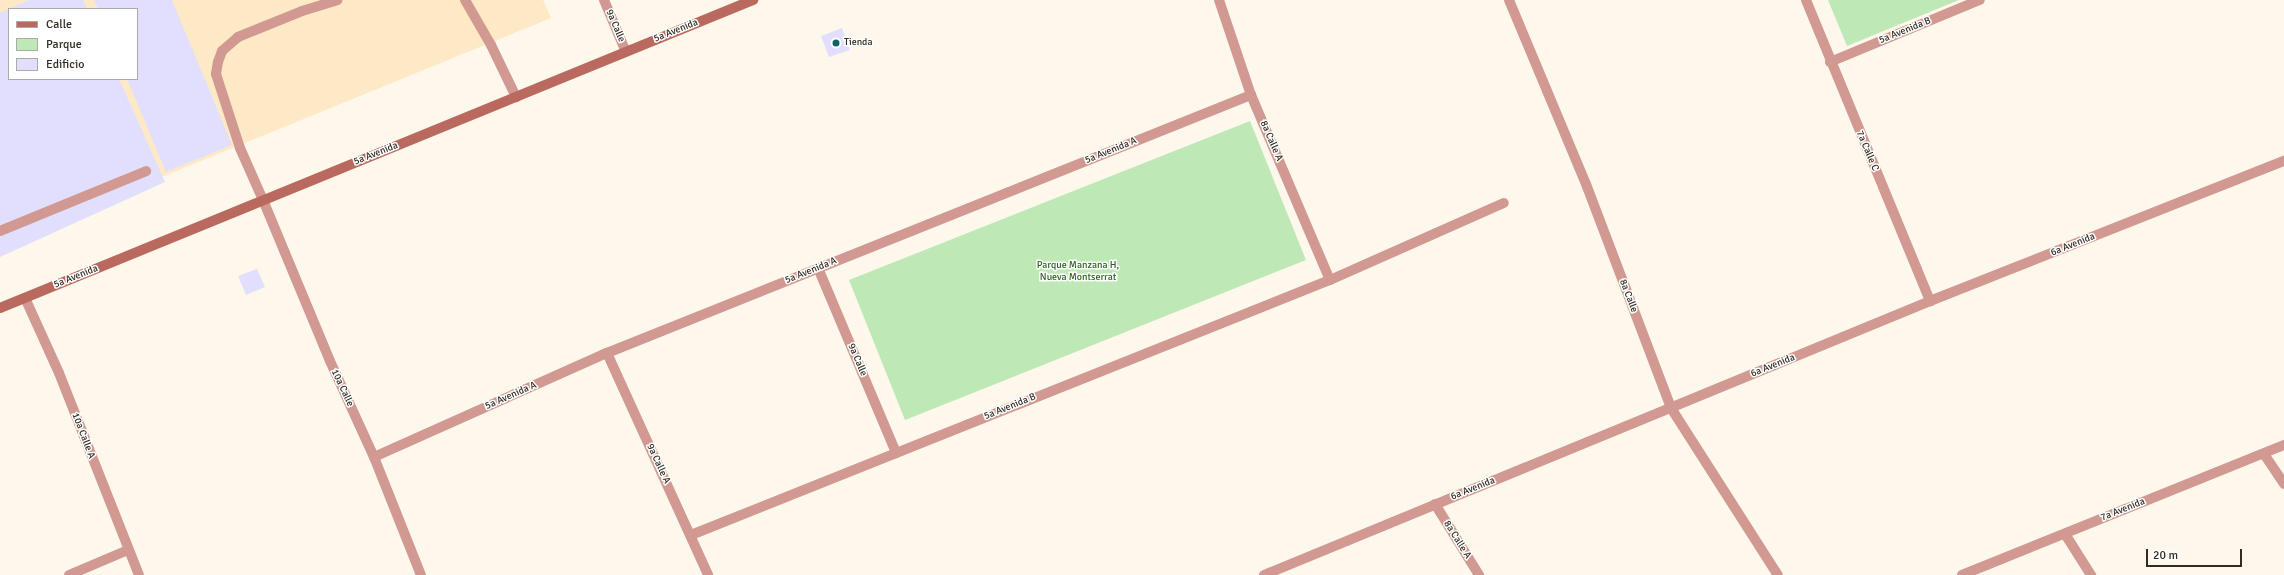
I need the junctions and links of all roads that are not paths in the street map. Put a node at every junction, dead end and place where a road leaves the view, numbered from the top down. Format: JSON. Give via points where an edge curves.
{"nodes":[{"id":1,"x":337,"y":0,"type":"edge"},
{"id":2,"x":465,"y":0,"type":"edge"},
{"id":3,"x":604,"y":0,"type":"edge"},
{"id":4,"x":753,"y":0,"type":"edge"},
{"id":5,"x":1219,"y":0,"type":"edge"},
{"id":6,"x":1509,"y":0,"type":"edge"},
{"id":7,"x":1806,"y":0,"type":"edge"},
{"id":8,"x":1980,"y":0,"type":"edge"},
{"id":9,"x":626,"y":52,"type":"junction"},
{"id":10,"x":1830,"y":62,"type":"junction"},
{"id":11,"x":1251,"y":95,"type":"junction"},
{"id":12,"x":516,"y":97,"type":"junction"},
{"id":13,"x":2284,"y":161,"type":"edge"},
{"id":14,"x":146,"y":171,"type":"dead end"},
{"id":15,"x":263,"y":200,"type":"junction"},
{"id":16,"x":1504,"y":203,"type":"dead end"},
{"id":17,"x":0,"y":231,"type":"edge"},
{"id":18,"x":818,"y":268,"type":"junction"},
{"id":19,"x":1330,"y":280,"type":"junction"},
{"id":20,"x":25,"y":298,"type":"junction"},
{"id":21,"x":1930,"y":301,"type":"junction"},
{"id":22,"x":0,"y":308,"type":"edge"},
{"id":23,"x":607,"y":353,"type":"junction"},
{"id":24,"x":1671,"y":408,"type":"junction"},
{"id":25,"x":2284,"y":445,"type":"edge"},
{"id":26,"x":896,"y":453,"type":"junction"},
{"id":27,"x":2264,"y":454,"type":"junction"},
{"id":28,"x":374,"y":457,"type":"junction"},
{"id":29,"x":2284,"y":484,"type":"edge"},
{"id":30,"x":1435,"y":504,"type":"junction"},
{"id":31,"x":2065,"y":534,"type":"junction"},
{"id":32,"x":691,"y":535,"type":"junction"},
{"id":33,"x":128,"y":550,"type":"junction"},
{"id":34,"x":69,"y":575,"type":"edge"},
{"id":35,"x":139,"y":575,"type":"edge"},
{"id":36,"x":421,"y":575,"type":"edge"},
{"id":37,"x":708,"y":575,"type":"edge"},
{"id":38,"x":1264,"y":575,"type":"edge"},
{"id":39,"x":1479,"y":575,"type":"edge"},
{"id":40,"x":1778,"y":575,"type":"edge"},
{"id":41,"x":1962,"y":575,"type":"edge"},
{"id":42,"x":2091,"y":575,"type":"edge"}],
"edges":[{"from":1,"to":15,"type":"street","name":"10a Calle","via":[[238,37],[222,51],[216,74],[240,148]]},
{"from":2,"to":12,"type":"street","via":[[491,45]]},
{"from":3,"to":9,"type":"street","name":"9a Calle"},
{"from":4,"to":9,"type":"main road","name":"5a Avenida"},
{"from":5,"to":11,"type":"street","name":"8a Calle A"},
{"from":6,"to":24,"type":"street","name":"8a Calle","via":[[1586,184]]},
{"from":7,"to":10,"type":"street","name":"7a Calle C"},
{"from":8,"to":10,"type":"street","name":"5a Avenida B"},
{"from":9,"to":12,"type":"main road","name":"5a Avenida"},
{"from":10,"to":21,"type":"street","name":"7a Calle C"},
{"from":11,"to":18,"type":"street","name":"5a Avenida A"},
{"from":11,"to":19,"type":"street","name":"8a Calle A"},
{"from":12,"to":15,"type":"main road","name":"5a Avenida"},
{"from":13,"to":21,"type":"street","name":"6a Avenida"},
{"from":14,"to":17,"type":"street"},
{"from":15,"to":20,"type":"main road","name":"5a Avenida"},
{"from":15,"to":28,"type":"street","name":"10a Calle","via":[[330,361]]},
{"from":16,"to":19,"type":"street","name":"5a Avenida B"},
{"from":18,"to":23,"type":"street","name":"5a Avenida A"},
{"from":18,"to":26,"type":"street","name":"9a Calle"},
{"from":19,"to":26,"type":"street","name":"5a Avenida B"},
{"from":20,"to":22,"type":"main road","name":"5a Avenida"},
{"from":20,"to":33,"type":"street","name":"10a Calle A","via":[[59,373]]},
{"from":21,"to":24,"type":"street","name":"6a Avenida"},
{"from":23,"to":28,"type":"street","name":"5a Avenida A"},
{"from":23,"to":32,"type":"street","name":"9a Calle A"},
{"from":24,"to":30,"type":"street","name":"6a Avenida"},
{"from":24,"to":40,"type":"street","name":"8a Calle"},
{"from":25,"to":27,"type":"street","name":"7a Avenida"},
{"from":26,"to":32,"type":"street","name":"5a Avenida B"},
{"from":27,"to":29,"type":"street"},
{"from":27,"to":31,"type":"street","name":"7a Avenida"},
{"from":28,"to":36,"type":"street","name":"10a Calle"},
{"from":30,"to":38,"type":"street","name":"6a Avenida"},
{"from":30,"to":39,"type":"street","name":"8a Calle A"},
{"from":31,"to":41,"type":"street","name":"7a Avenida"},
{"from":31,"to":42,"type":"street"},
{"from":32,"to":37,"type":"street","name":"9a Calle A"},
{"from":33,"to":34,"type":"street"},
{"from":33,"to":35,"type":"street","name":"10a Calle A"}]}
